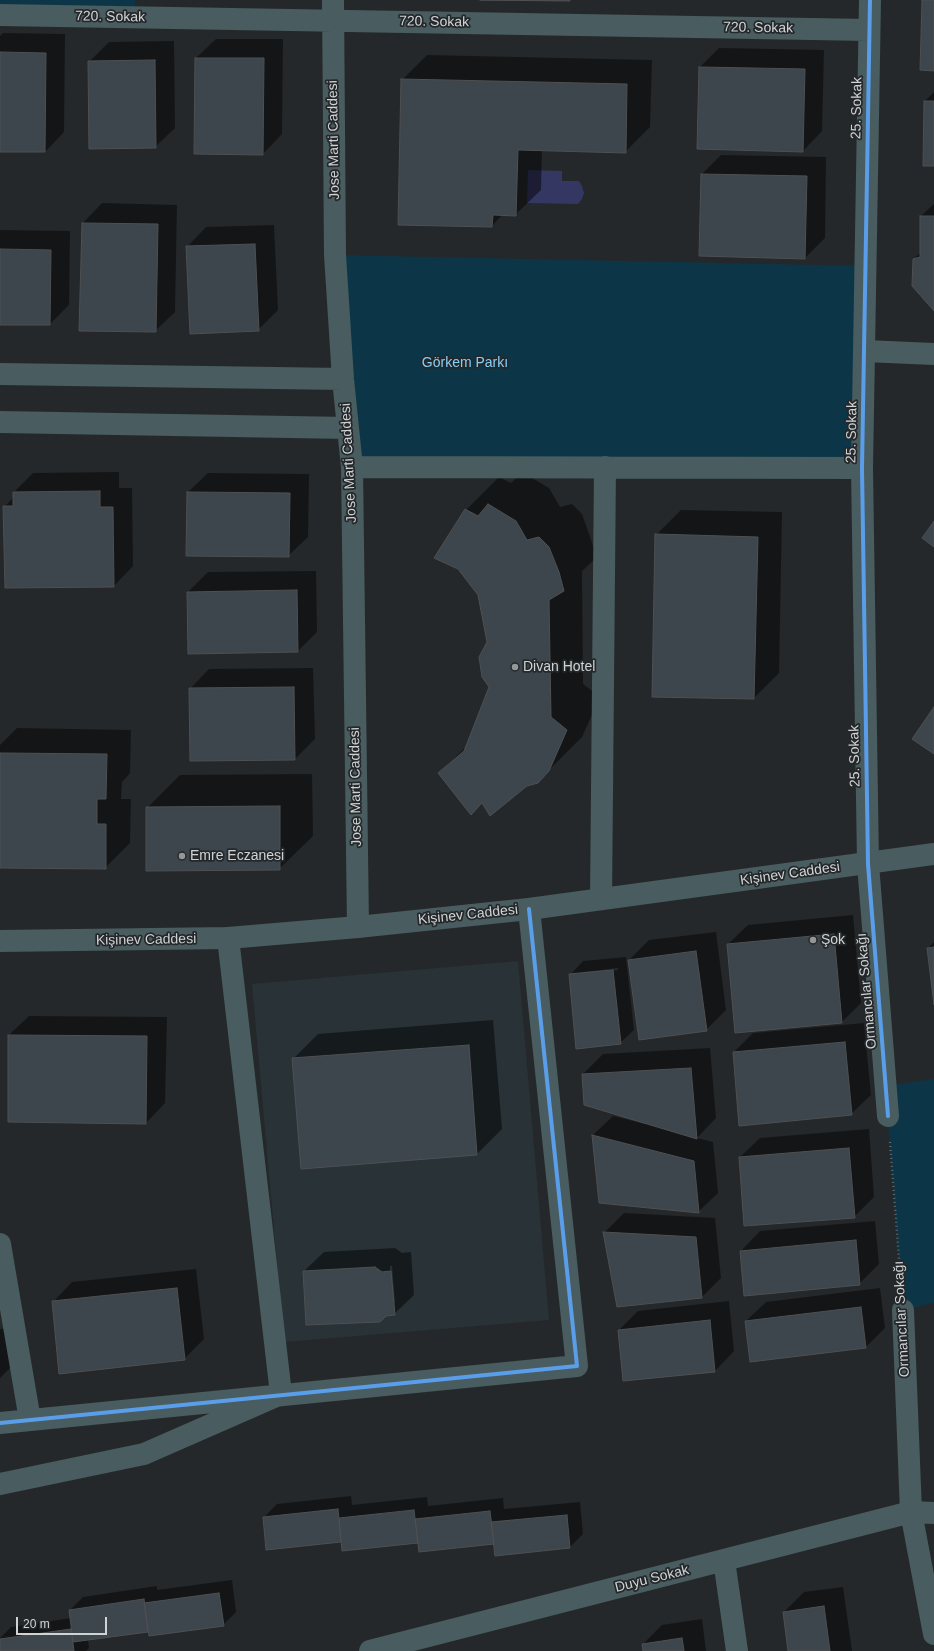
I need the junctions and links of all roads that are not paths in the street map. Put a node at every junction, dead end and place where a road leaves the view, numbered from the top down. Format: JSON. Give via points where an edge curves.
{"nodes":[{"id":1,"x":870,"y":0,"type":"edge"},
{"id":2,"x":333,"y":10,"type":"edge"},
{"id":3,"x":0,"y":15,"type":"edge"},
{"id":4,"x":869,"y":30,"type":"junction"},
{"id":5,"x":865,"y":351,"type":"junction"},
{"id":6,"x":934,"y":354,"type":"edge"},
{"id":7,"x":0,"y":374,"type":"edge"},
{"id":8,"x":343,"y":379,"type":"junction"},
{"id":9,"x":0,"y":422,"type":"edge"},
{"id":10,"x":348,"y":428,"type":"junction"},
{"id":11,"x":352,"y":467,"type":"junction"},
{"id":12,"x":605,"y":467,"type":"junction"},
{"id":13,"x":862,"y":468,"type":"junction"},
{"id":14,"x":934,"y":854,"type":"edge"},
{"id":15,"x":868,"y":864,"type":"junction"},
{"id":16,"x":601,"y":899,"type":"junction"},
{"id":17,"x":529,"y":909,"type":"junction"},
{"id":18,"x":358,"y":927,"type":"junction"},
{"id":19,"x":228,"y":938,"type":"junction"},
{"id":20,"x":0,"y":941,"type":"edge"},
{"id":21,"x":888,"y":1116,"type":"road end"},
{"id":22,"x":0,"y":1244,"type":"edge"},
{"id":23,"x":903,"y":1310,"type":"road end"},
{"id":24,"x":281,"y":1394,"type":"junction"},
{"id":25,"x":30,"y":1420,"type":"junction"},
{"id":26,"x":0,"y":1423,"type":"edge"},
{"id":27,"x":0,"y":1484,"type":"edge"},
{"id":28,"x":911,"y":1512,"type":"junction"},
{"id":29,"x":934,"y":1513,"type":"edge"},
{"id":30,"x":724,"y":1560,"type":"junction"},
{"id":31,"x":934,"y":1634,"type":"edge"},
{"id":32,"x":370,"y":1651,"type":"edge"},
{"id":33,"x":737,"y":1651,"type":"edge"}],
"edges":[{"from":1,"to":4,"type":"street","name":"25. Sokak"},
{"from":2,"to":3,"type":"street","name":"720. Sokak"},
{"from":2,"to":4,"type":"street","name":"720. Sokak"},
{"from":2,"to":8,"type":"street","name":"Jose Marti Caddesi","via":[[335,255]]},
{"from":4,"to":5,"type":"street","name":"25. Sokak"},
{"from":5,"to":6,"type":"street"},
{"from":5,"to":13,"type":"street","name":"25. Sokak"},
{"from":7,"to":8,"type":"street"},
{"from":8,"to":10,"type":"street","name":"Jose Marti Caddesi"},
{"from":9,"to":10,"type":"street"},
{"from":10,"to":11,"type":"street","name":"Jose Marti Caddesi"},
{"from":11,"to":12,"type":"street"},
{"from":11,"to":18,"type":"street","name":"Jose Marti Caddesi"},
{"from":12,"to":13,"type":"street"},
{"from":12,"to":16,"type":"street"},
{"from":13,"to":15,"type":"street","name":"25. Sokak"},
{"from":14,"to":15,"type":"street","name":"Kişinev Caddesi"},
{"from":15,"to":16,"type":"street","name":"Kişinev Caddesi"},
{"from":15,"to":21,"type":"street","name":"Ormancılar Sokağı"},
{"from":16,"to":17,"type":"street","name":"Kişinev Caddesi"},
{"from":17,"to":18,"type":"street","name":"Kişinev Caddesi"},
{"from":17,"to":24,"type":"street","via":[[577,1366]]},
{"from":18,"to":19,"type":"street","name":"Kişinev Caddesi"},
{"from":19,"to":20,"type":"street","name":"Kişinev Caddesi"},
{"from":19,"to":24,"type":"street"},
{"from":22,"to":25,"type":"street"},
{"from":23,"to":28,"type":"street","name":"Ormancılar Sokağı"},
{"from":24,"to":25,"type":"street"},
{"from":24,"to":27,"type":"street","via":[[144,1454]]},
{"from":25,"to":26,"type":"street"},
{"from":28,"to":29,"type":"street","name":"Duyu Sokak"},
{"from":28,"to":30,"type":"street","name":"Duyu Sokak"},
{"from":28,"to":31,"type":"street","name":"Ormancılar Sokağı"},
{"from":30,"to":32,"type":"street","name":"Duyu Sokak"},
{"from":30,"to":33,"type":"street"}]}
